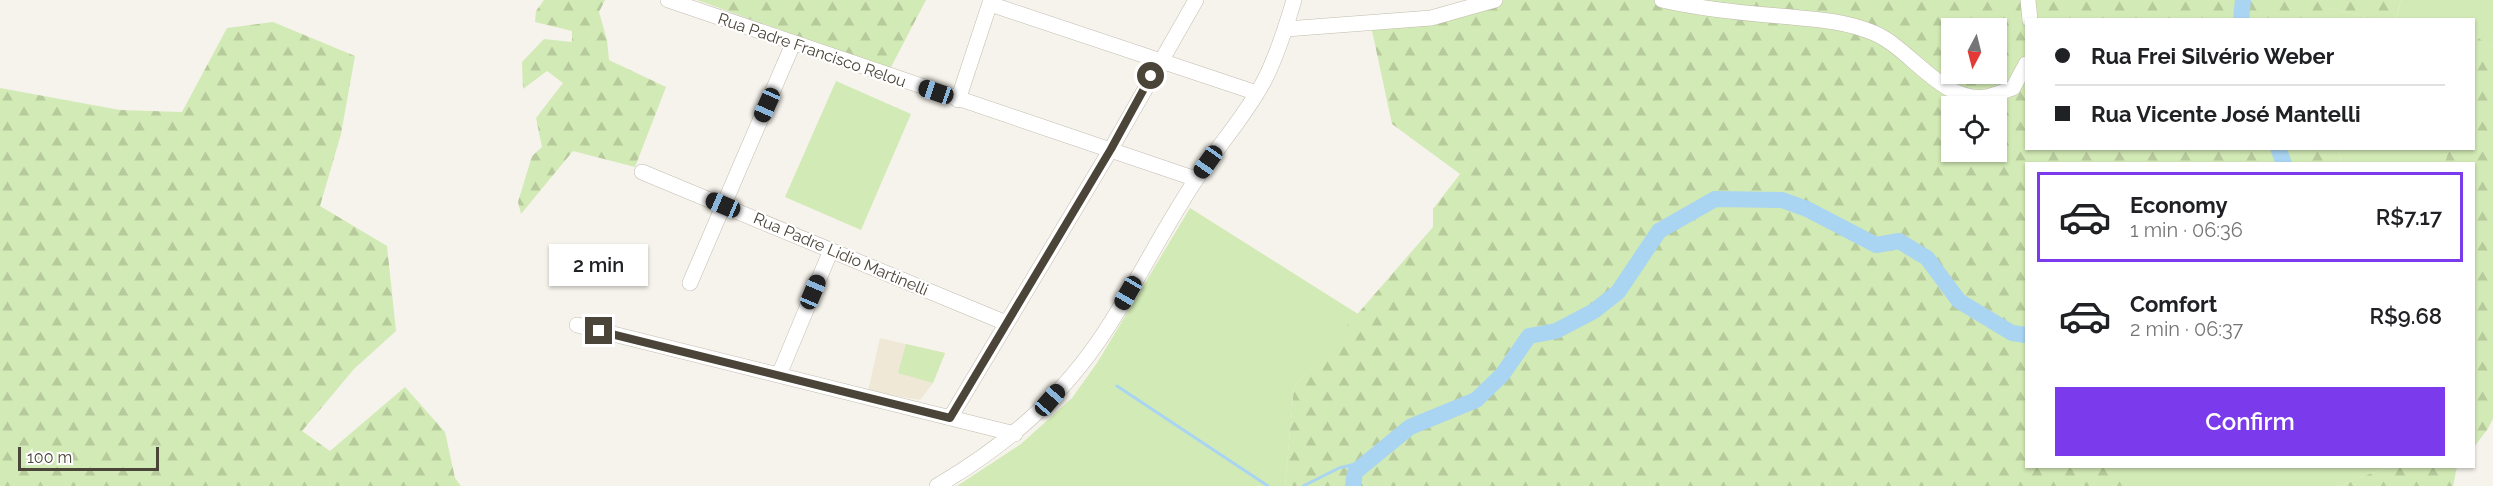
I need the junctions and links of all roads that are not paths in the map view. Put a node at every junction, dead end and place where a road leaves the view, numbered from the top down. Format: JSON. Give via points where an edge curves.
{"nodes":[{"id":1,"x":668,"y":0,"type":"edge"},
{"id":2,"x":1196,"y":0,"type":"edge"},
{"id":3,"x":1495,"y":0,"type":"edge"},
{"id":4,"x":1662,"y":0,"type":"edge"},
{"id":5,"x":2028,"y":0,"type":"edge"},
{"id":6,"x":1291,"y":1,"type":"edge"},
{"id":7,"x":990,"y":2,"type":"edge"},
{"id":8,"x":2030,"y":18,"type":"edge"},
{"id":9,"x":1286,"y":29,"type":"junction"},
{"id":10,"x":793,"y":44,"type":"junction"},
{"id":11,"x":1160,"y":61,"type":"junction"},
{"id":12,"x":2025,"y":66,"type":"edge"},
{"id":13,"x":1257,"y":93,"type":"junction"},
{"id":14,"x":958,"y":100,"type":"junction"},
{"id":15,"x":1111,"y":149,"type":"junction"},
{"id":16,"x":642,"y":172,"type":"dead end"},
{"id":17,"x":1196,"y":179,"type":"junction"},
{"id":18,"x":723,"y":205,"type":"junction"},
{"id":19,"x":831,"y":250,"type":"junction"},
{"id":20,"x":690,"y":283,"type":"dead end"},
{"id":21,"x":1006,"y":323,"type":"junction"},
{"id":22,"x":577,"y":325,"type":"dead end"},
{"id":23,"x":778,"y":375,"type":"junction"},
{"id":24,"x":950,"y":418,"type":"junction"},
{"id":25,"x":1015,"y":434,"type":"junction"},
{"id":26,"x":937,"y":486,"type":"edge"}],
"edges":[{"from":1,"to":10,"type":"street","name":"Rua Padre Francisco Relou"},
{"from":2,"to":11,"type":"street"},
{"from":3,"to":9,"type":"street","via":[[1431,18]]},
{"from":4,"to":12,"type":"street","via":[[1698,9],[1856,25],[1884,37],[1958,93],[1985,97],[2013,88]]},
{"from":5,"to":8,"type":"street"},
{"from":6,"to":9,"type":"street"},
{"from":7,"to":11,"type":"street"},
{"from":7,"to":14,"type":"street"},
{"from":9,"to":13,"type":"street"},
{"from":10,"to":14,"type":"street","name":"Rua Padre Francisco Relou"},
{"from":10,"to":18,"type":"street"},
{"from":11,"to":13,"type":"street"},
{"from":11,"to":15,"type":"street"},
{"from":13,"to":17,"type":"street"},
{"from":14,"to":15,"type":"street","name":"Rua Padre Francisco Relou"},
{"from":15,"to":17,"type":"street","name":"Rua Padre Francisco Relou"},
{"from":15,"to":21,"type":"street"},
{"from":16,"to":18,"type":"street","name":"Rua Padre Lidio Martinelli"},
{"from":17,"to":25,"type":"street","via":[[1105,331],[1050,400]]},
{"from":18,"to":19,"type":"street","name":"Rua Padre Lidio Martinelli"},
{"from":18,"to":20,"type":"street"},
{"from":19,"to":21,"type":"street","name":"Rua Padre Lidio Martinelli"},
{"from":19,"to":23,"type":"street"},
{"from":21,"to":24,"type":"street"},
{"from":22,"to":23,"type":"street"},
{"from":23,"to":24,"type":"street"},
{"from":24,"to":25,"type":"street"},
{"from":25,"to":26,"type":"street"}]}
